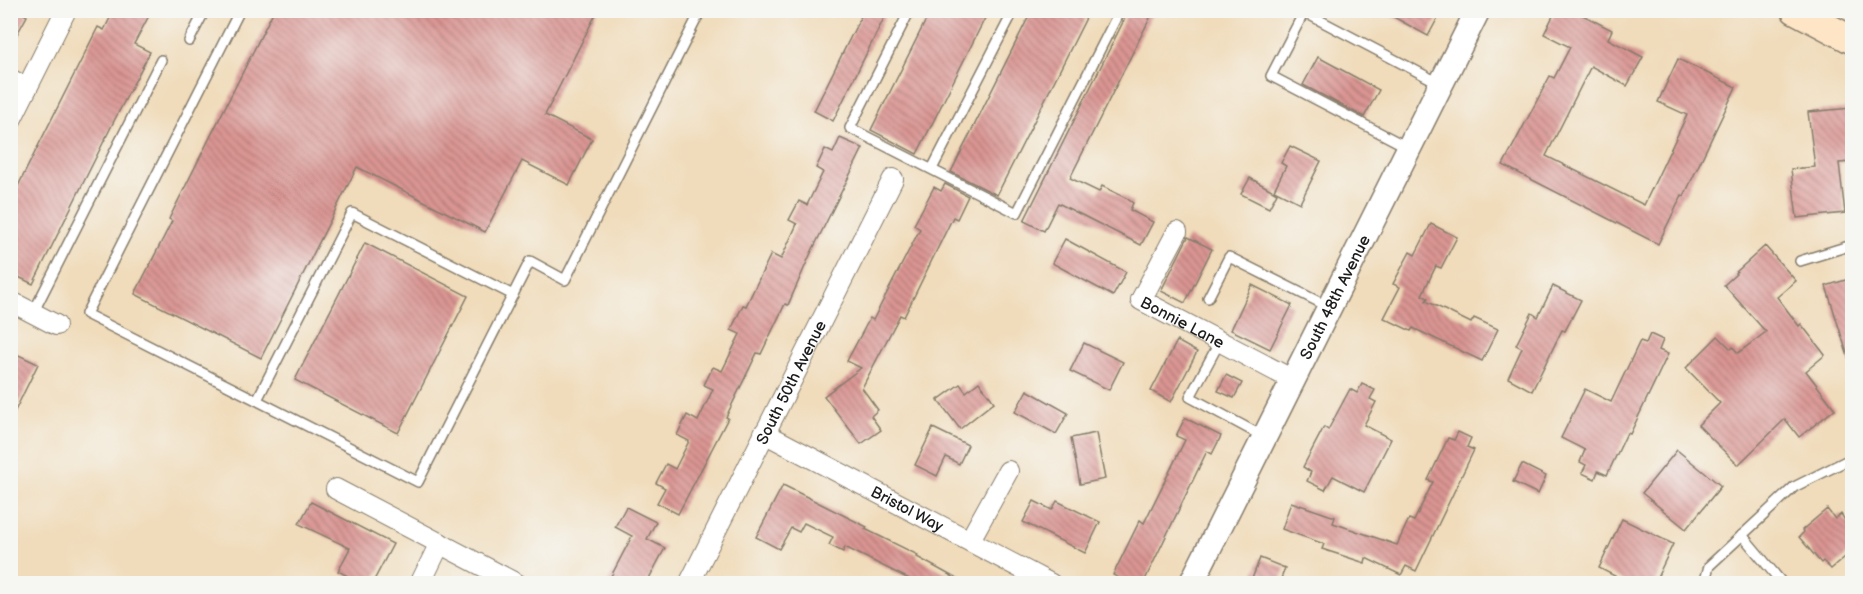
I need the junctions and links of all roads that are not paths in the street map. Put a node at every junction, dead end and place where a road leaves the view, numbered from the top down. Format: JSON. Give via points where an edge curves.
{"nodes":[{"id":1,"x":66,"y":10,"type":"edge"},
{"id":2,"x":205,"y":10,"type":"edge"},
{"id":3,"x":240,"y":10,"type":"edge"},
{"id":4,"x":701,"y":10,"type":"edge"},
{"id":5,"x":910,"y":10,"type":"edge"},
{"id":6,"x":1014,"y":10,"type":"edge"},
{"id":7,"x":1120,"y":10,"type":"edge"},
{"id":8,"x":1478,"y":10,"type":"edge"},
{"id":9,"x":1795,"y":10,"type":"edge"},
{"id":10,"x":189,"y":40,"type":"dead end"},
{"id":11,"x":1852,"y":40,"type":"edge"},
{"id":12,"x":161,"y":60,"type":"dead end"},
{"id":13,"x":19,"y":83,"type":"edge"},
{"id":14,"x":1441,"y":84,"type":"junction"},
{"id":15,"x":10,"y":122,"type":"edge"},
{"id":16,"x":1408,"y":148,"type":"junction"},
{"id":17,"x":932,"y":169,"type":"junction"},
{"id":18,"x":893,"y":179,"type":"dead end"},
{"id":19,"x":1177,"y":232,"type":"dead end"},
{"id":20,"x":1852,"y":245,"type":"edge"},
{"id":21,"x":1800,"y":261,"type":"dead end"},
{"id":22,"x":513,"y":295,"type":"junction"},
{"id":23,"x":1208,"y":298,"type":"dead end"},
{"id":24,"x":10,"y":301,"type":"edge"},
{"id":25,"x":1329,"y":306,"type":"junction"},
{"id":26,"x":33,"y":313,"type":"junction"},
{"id":27,"x":56,"y":325,"type":"dead end"},
{"id":28,"x":1220,"y":341,"type":"junction"},
{"id":29,"x":1293,"y":380,"type":"junction"},
{"id":30,"x":257,"y":400,"type":"junction"},
{"id":31,"x":764,"y":433,"type":"junction"},
{"id":32,"x":1264,"y":437,"type":"junction"},
{"id":33,"x":1852,"y":458,"type":"edge"},
{"id":34,"x":1008,"y":471,"type":"dead end"},
{"id":35,"x":336,"y":489,"type":"dead end"},
{"id":36,"x":1742,"y":535,"type":"junction"},
{"id":37,"x":970,"y":540,"type":"junction"},
{"id":38,"x":440,"y":543,"type":"junction"},
{"id":39,"x":420,"y":584,"type":"edge"},
{"id":40,"x":517,"y":584,"type":"edge"},
{"id":41,"x":689,"y":584,"type":"edge"},
{"id":42,"x":1051,"y":584,"type":"edge"},
{"id":43,"x":1191,"y":584,"type":"edge"},
{"id":44,"x":1704,"y":584,"type":"edge"},
{"id":45,"x":1783,"y":584,"type":"edge"}],
"edges":[{"from":1,"to":13,"type":"street"},
{"from":2,"to":10,"type":"lane"},
{"from":3,"to":30,"type":"lane","via":[[86,314]]},
{"from":4,"to":22,"type":"lane","via":[[565,280],[530,261]]},
{"from":5,"to":17,"type":"lane","via":[[850,128]]},
{"from":6,"to":17,"type":"lane"},
{"from":7,"to":17,"type":"lane","via":[[1017,213]]},
{"from":8,"to":14,"type":"street","name":"South 48th Avenue"},
{"from":9,"to":11,"type":"main road"},
{"from":12,"to":26,"type":"lane"},
{"from":13,"to":15,"type":"street"},
{"from":14,"to":16,"type":"street","name":"South 48th Avenue"},
{"from":14,"to":16,"type":"lane","via":[[1304,12],[1271,76]]},
{"from":16,"to":25,"type":"street","name":"South 48th Avenue"},
{"from":18,"to":31,"type":"street","name":"South 50th Avenue"},
{"from":19,"to":28,"type":"street","name":"Bonnie Lane","via":[[1141,300]]},
{"from":20,"to":21,"type":"lane"},
{"from":22,"to":30,"type":"lane","via":[[352,213]]},
{"from":22,"to":30,"type":"lane","via":[[418,482]]},
{"from":23,"to":25,"type":"lane","via":[[1228,256]]},
{"from":24,"to":26,"type":"street"},
{"from":25,"to":29,"type":"street","name":"South 48th Avenue"},
{"from":26,"to":27,"type":"street"},
{"from":28,"to":29,"type":"street","name":"Bonnie Lane"},
{"from":28,"to":32,"type":"lane","via":[[1190,397]]},
{"from":29,"to":32,"type":"street","name":"South 48th Avenue"},
{"from":31,"to":37,"type":"street","name":"Bristol Way"},
{"from":31,"to":41,"type":"street","name":"South 50th Avenue"},
{"from":32,"to":43,"type":"street","name":"South 48th Avenue"},
{"from":33,"to":36,"type":"lane","via":[[1794,487]]},
{"from":34,"to":37,"type":"street"},
{"from":35,"to":38,"type":"street"},
{"from":36,"to":44,"type":"lane","via":[[1709,566]]},
{"from":36,"to":45,"type":"lane"},
{"from":37,"to":42,"type":"street","name":"Bristol Way"},
{"from":38,"to":39,"type":"street"},
{"from":38,"to":40,"type":"street"}]}
